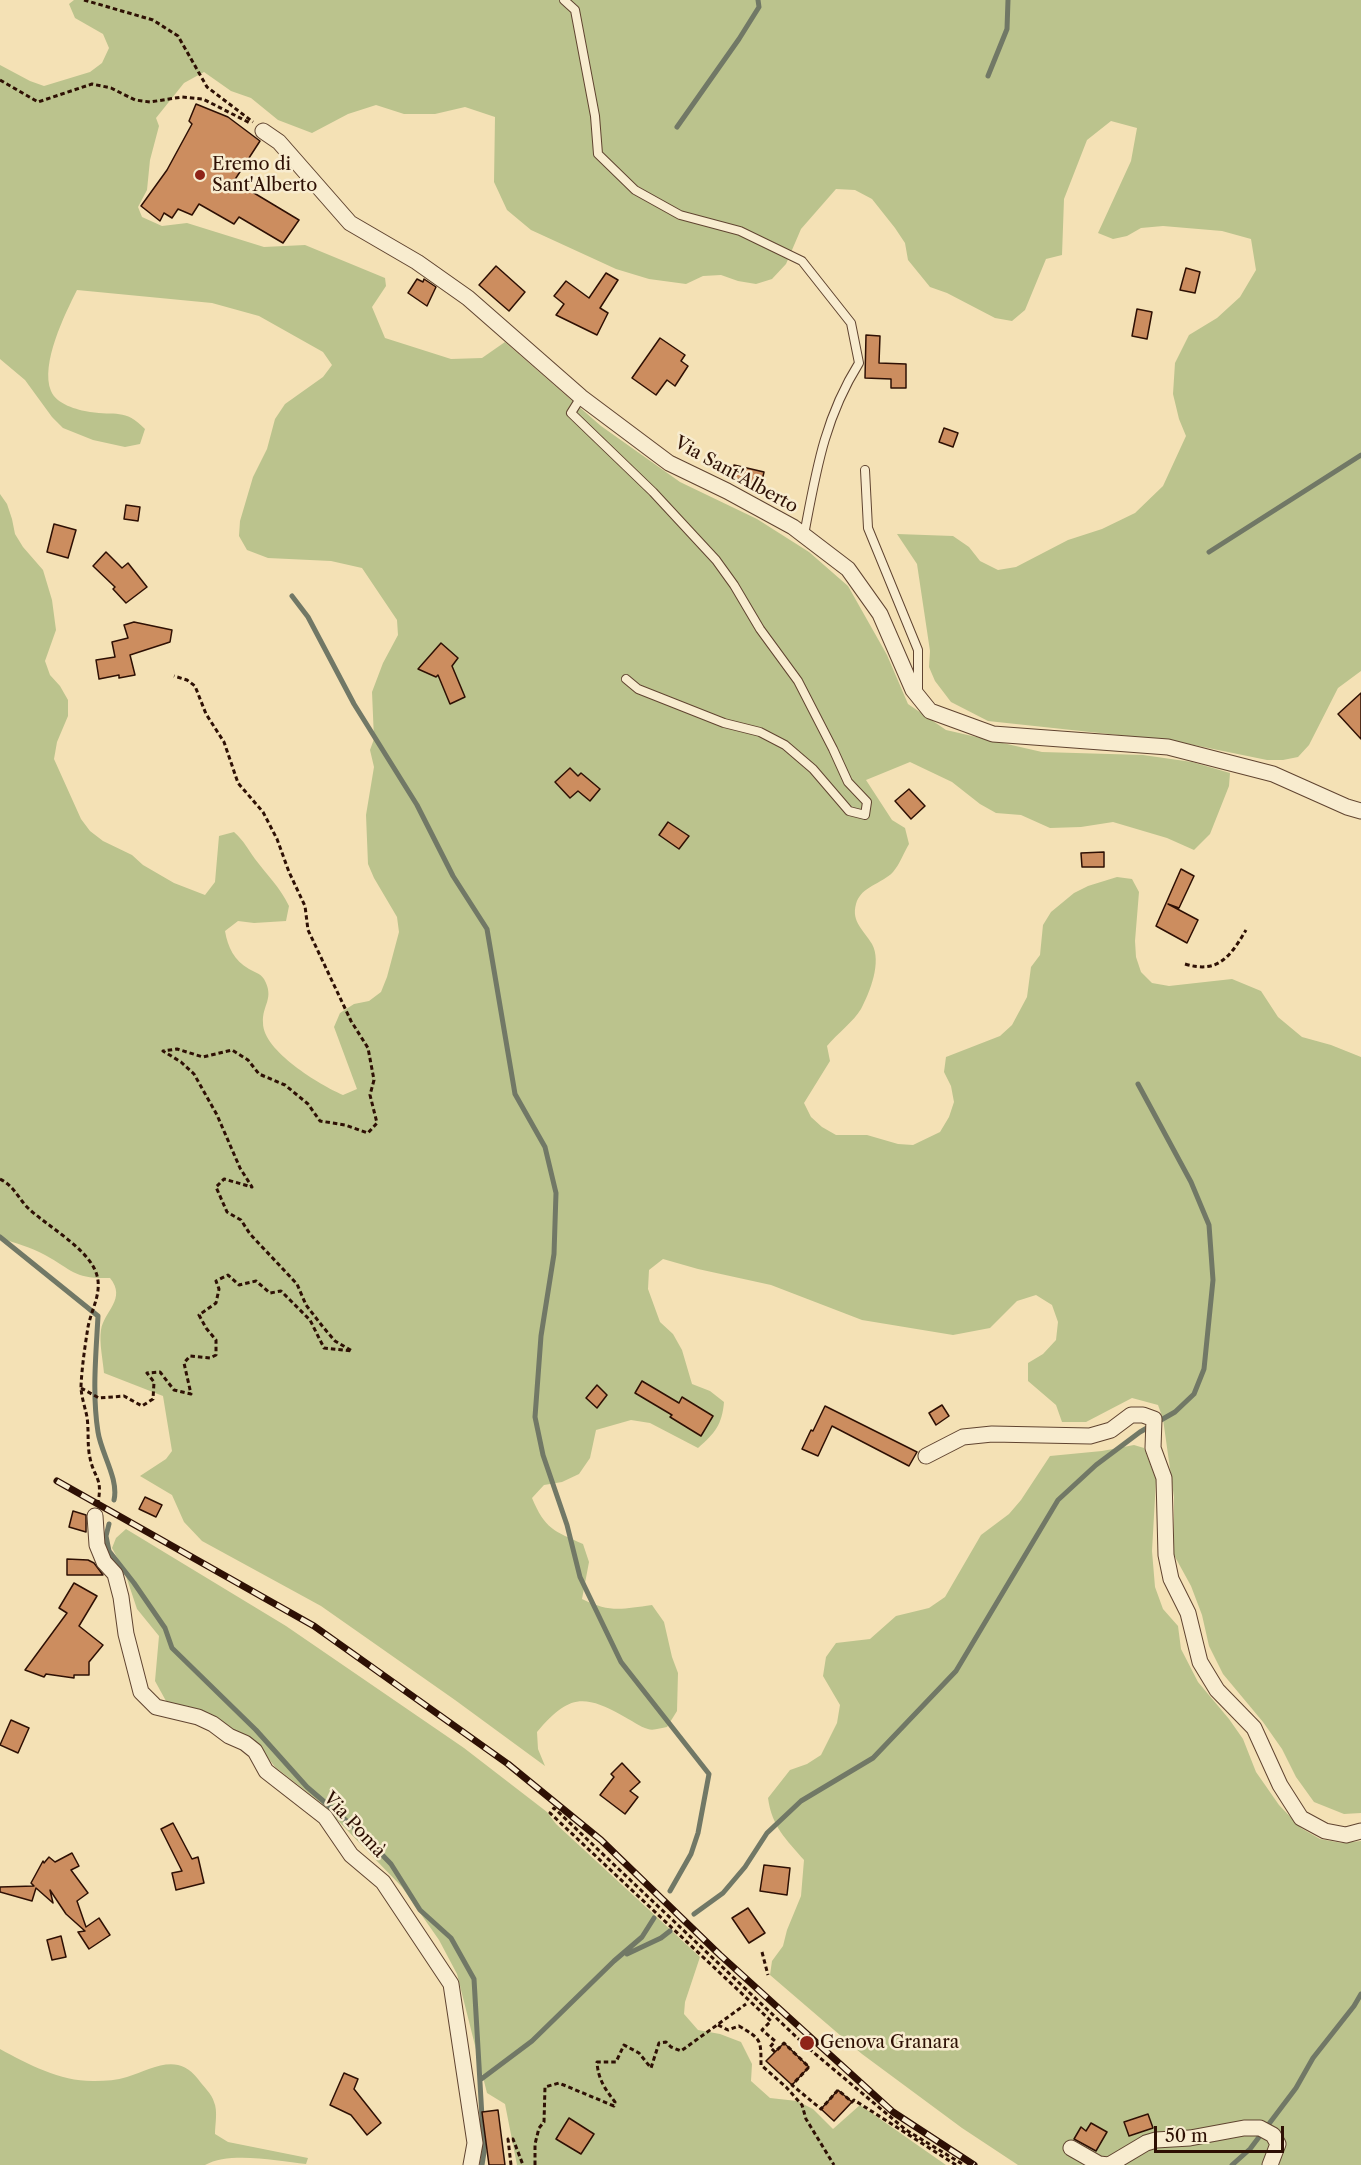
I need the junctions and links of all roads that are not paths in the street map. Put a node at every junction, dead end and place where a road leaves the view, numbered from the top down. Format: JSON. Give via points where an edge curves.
{"nodes":[{"id":1,"x":564,"y":0,"type":"edge"},
{"id":2,"x":263,"y":131,"type":"road end"},
{"id":3,"x":581,"y":397,"type":"junction"},
{"id":4,"x":865,"y":470,"type":"dead end"},
{"id":5,"x":804,"y":535,"type":"junction"},
{"id":6,"x":626,"y":679,"type":"dead end"},
{"id":7,"x":918,"y":696,"type":"junction"},
{"id":8,"x":1361,"y":811,"type":"edge"},
{"id":9,"x":926,"y":1456,"type":"dead end"},
{"id":10,"x":95,"y":1516,"type":"road end"},
{"id":11,"x":1361,"y":1831,"type":"edge"},
{"id":12,"x":1071,"y":2148,"type":"dead end"},
{"id":13,"x":471,"y":2165,"type":"edge"},
{"id":14,"x":1269,"y":2165,"type":"edge"}],
"edges":[{"from":1,"to":5,"type":"lane","via":[[575,10],[595,116],[598,154],[635,190],[680,215],[740,231],[802,261],[850,323],[858,363],[842,390],[820,451]]},
{"from":2,"to":3,"type":"street","name":"Via Sant'Alberto","via":[[279,142],[350,223],[417,262],[468,298]]},
{"from":3,"to":5,"type":"street","name":"Via Sant'Alberto","via":[[669,463]]},
{"from":3,"to":6,"type":"lane","via":[[571,413],[689,529],[734,585],[798,681],[848,782],[867,802],[865,815],[849,811],[813,769],[785,746],[760,732],[724,723],[638,689]]},
{"from":4,"to":7,"type":"lane","via":[[868,528],[918,650]]},
{"from":5,"to":7,"type":"street","name":"Via Sant'Alberto","via":[[848,569],[880,614]]},
{"from":7,"to":8,"type":"street","name":"Via Sant'Alberto","via":[[930,711],[993,734],[1168,747],[1274,774]]},
{"from":9,"to":11,"type":"street","via":[[963,1437],[1090,1436],[1111,1430],[1131,1415],[1154,1419],[1153,1448],[1164,1478],[1166,1555],[1171,1580],[1188,1613],[1200,1662],[1217,1690],[1254,1728],[1300,1818],[1325,1831],[1346,1835]]},
{"from":10,"to":13,"type":"street","name":"Via Pomà","via":[[97,1545],[104,1562],[115,1574],[141,1692],[156,1707],[198,1717],[245,1743],[266,1771],[325,1817],[351,1855],[383,1882],[451,1983],[475,2143]]},
{"from":12,"to":14,"type":"street","via":[[1099,2164],[1109,2165],[1156,2140],[1260,2128],[1273,2135],[1278,2144]]}]}
